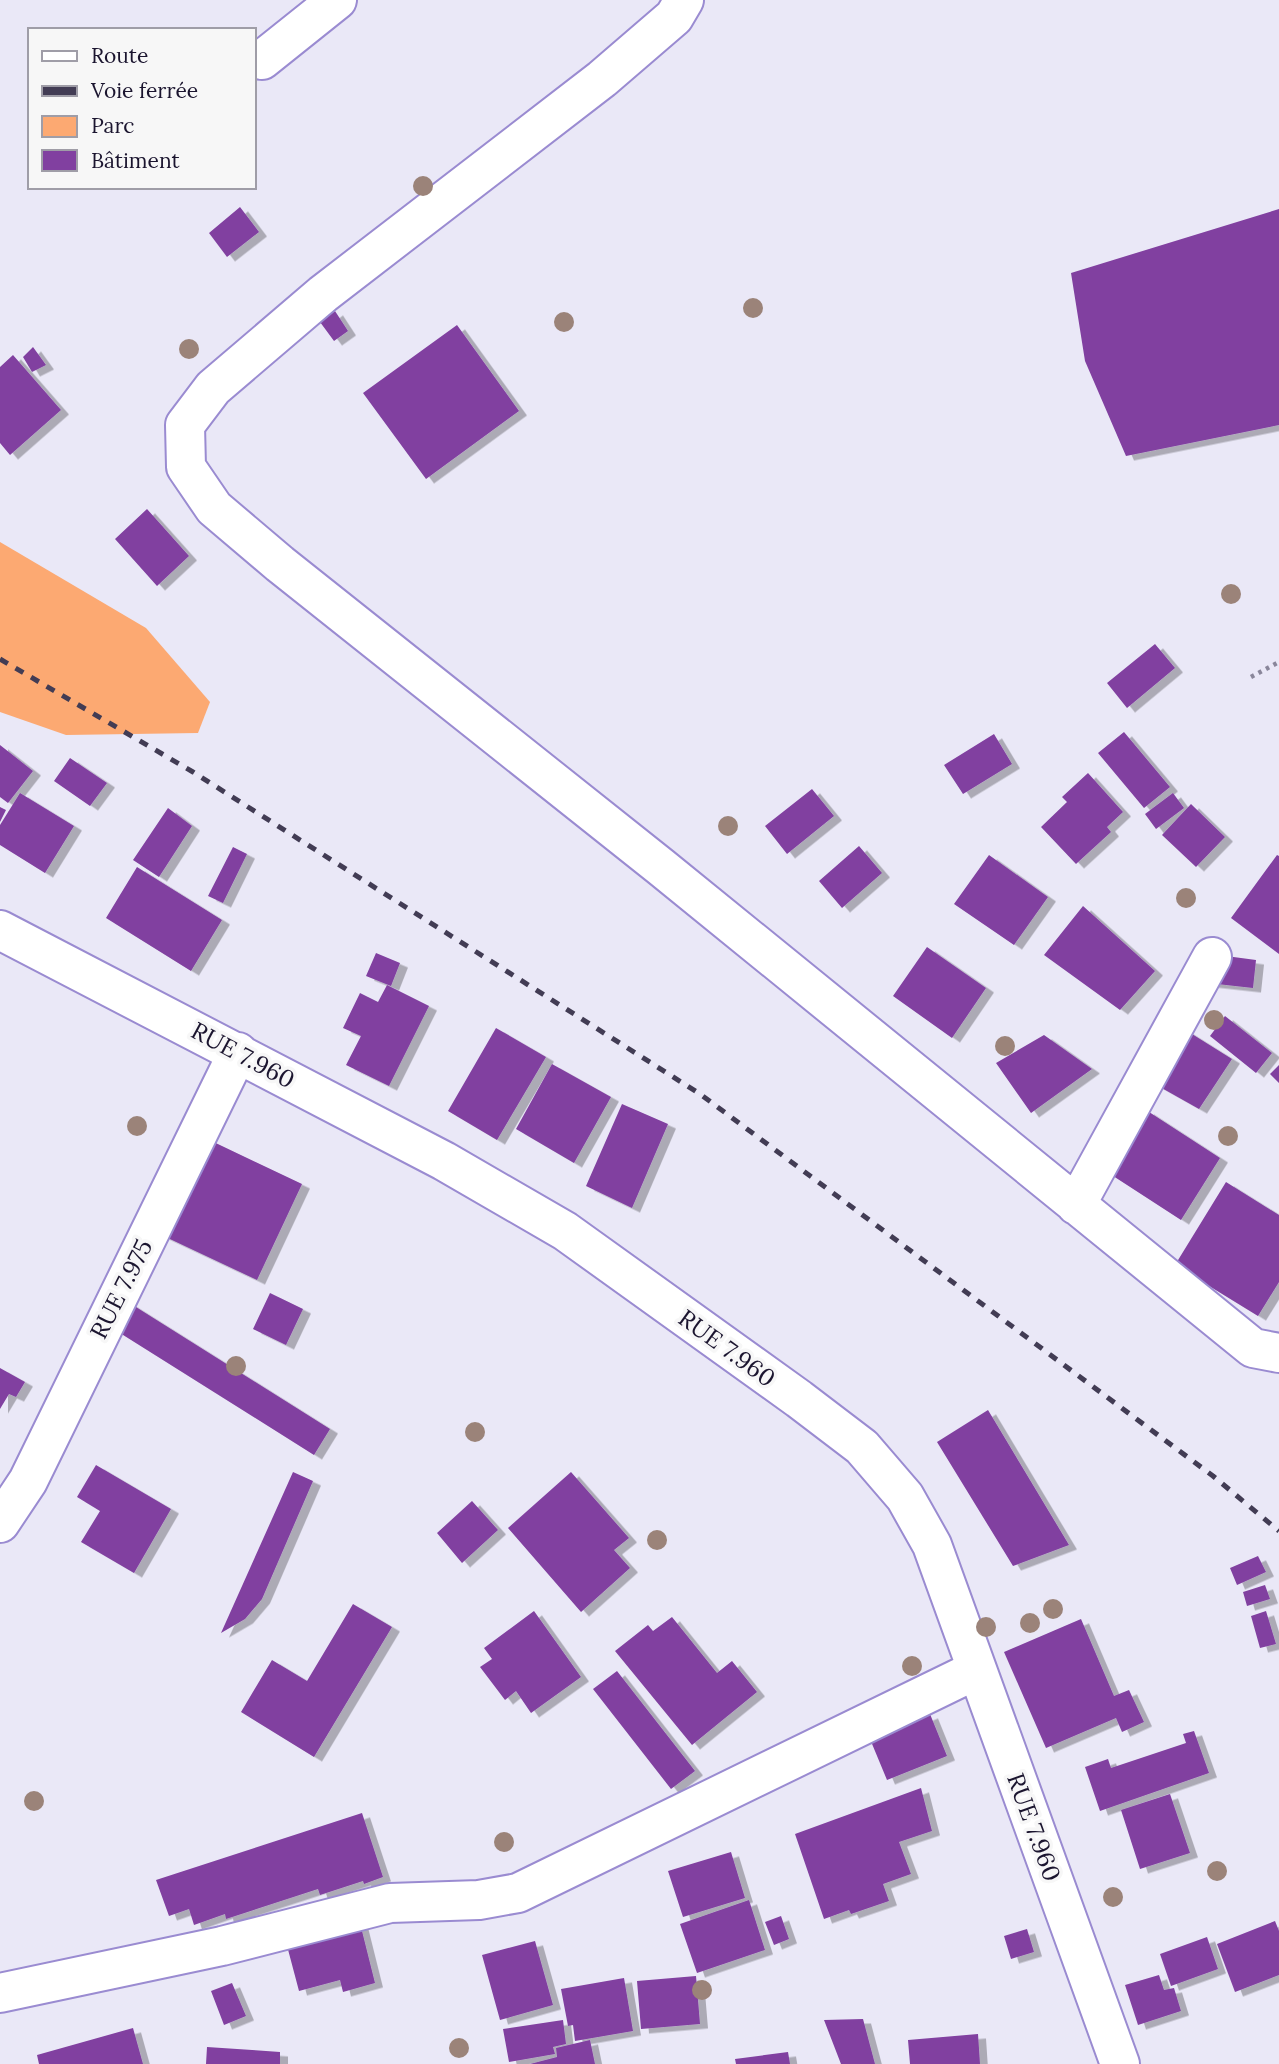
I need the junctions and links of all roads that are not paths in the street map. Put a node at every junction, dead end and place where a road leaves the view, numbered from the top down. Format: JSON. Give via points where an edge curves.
{"nodes":[{"id":1,"x":337,"y":0,"type":"edge"},
{"id":2,"x":684,"y":0,"type":"edge"},
{"id":3,"x":262,"y":60,"type":"dead end"},
{"id":4,"x":0,"y":930,"type":"edge"},
{"id":5,"x":1212,"y":957,"type":"dead end"},
{"id":6,"x":238,"y":1052,"type":"junction"},
{"id":7,"x":1076,"y":1205,"type":"junction"},
{"id":8,"x":1279,"y":1353,"type":"edge"},
{"id":9,"x":0,"y":1523,"type":"edge"},
{"id":10,"x":976,"y":1670,"type":"junction"},
{"id":11,"x":0,"y":1993,"type":"edge"},
{"id":12,"x":1120,"y":2064,"type":"edge"}],
"edges":[{"from":1,"to":3,"type":"street"},
{"from":2,"to":7,"type":"street","via":[[674,17],[602,79],[323,294],[213,388],[185,425],[186,467],[214,508],[280,564],[662,867]]},
{"from":4,"to":6,"type":"street","name":"RUE 7.960"},
{"from":5,"to":7,"type":"street"},
{"from":6,"to":9,"type":"street","name":"RUE 7.975","via":[[28,1481]]},
{"from":6,"to":10,"type":"street","name":"RUE 7.960","via":[[565,1231],[862,1447],[905,1497],[932,1545]]},
{"from":7,"to":8,"type":"street","via":[[1253,1348]]},
{"from":10,"to":11,"type":"street","via":[[518,1893],[480,1900],[390,1903],[222,1946]]},
{"from":10,"to":12,"type":"street","name":"RUE 7.960"}]}
